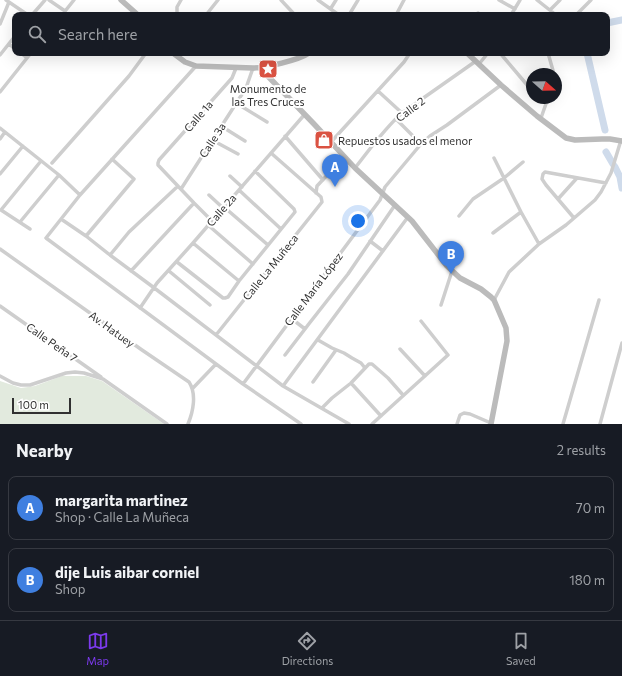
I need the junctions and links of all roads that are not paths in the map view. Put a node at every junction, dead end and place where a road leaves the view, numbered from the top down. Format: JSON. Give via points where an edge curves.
{"nodes":[{"id":1,"x":45,"y":0,"type":"edge"},
{"id":2,"x":49,"y":0,"type":"edge"},
{"id":3,"x":74,"y":0,"type":"edge"},
{"id":4,"x":181,"y":0,"type":"edge"},
{"id":5,"x":218,"y":0,"type":"edge"},
{"id":6,"x":281,"y":0,"type":"edge"},
{"id":7,"x":318,"y":0,"type":"edge"},
{"id":8,"x":336,"y":0,"type":"edge"},
{"id":9,"x":358,"y":0,"type":"edge"},
{"id":10,"x":404,"y":0,"type":"edge"},
{"id":11,"x":499,"y":0,"type":"edge"},
{"id":12,"x":520,"y":0,"type":"edge"},
{"id":13,"x":537,"y":0,"type":"edge"},
{"id":14,"x":560,"y":0,"type":"edge"},
{"id":15,"x":591,"y":0,"type":"edge"},
{"id":16,"x":8,"y":1,"type":"edge"},
{"id":17,"x":125,"y":1,"type":"edge"},
{"id":18,"x":330,"y":8,"type":"junction"},
{"id":19,"x":514,"y":8,"type":"junction"},
{"id":20,"x":550,"y":10,"type":"junction"},
{"id":21,"x":24,"y":12,"type":"edge"},
{"id":22,"x":35,"y":12,"type":"edge"},
{"id":23,"x":63,"y":12,"type":"edge"},
{"id":24,"x":65,"y":12,"type":"edge"},
{"id":25,"x":135,"y":12,"type":"edge"},
{"id":26,"x":177,"y":12,"type":"edge"},
{"id":27,"x":208,"y":12,"type":"edge"},
{"id":28,"x":292,"y":12,"type":"edge"},
{"id":29,"x":335,"y":12,"type":"edge"},
{"id":30,"x":351,"y":12,"type":"edge"},
{"id":31,"x":398,"y":12,"type":"edge"},
{"id":32,"x":512,"y":12,"type":"edge"},
{"id":33,"x":552,"y":12,"type":"edge"},
{"id":34,"x":579,"y":12,"type":"edge"},
{"id":35,"x":0,"y":23,"type":"edge"},
{"id":36,"x":12,"y":40,"type":"edge"},
{"id":37,"x":9,"y":44,"type":"junction"},
{"id":38,"x":12,"y":46,"type":"edge"},
{"id":39,"x":0,"y":55,"type":"edge"},
{"id":40,"x":25,"y":56,"type":"edge"},
{"id":41,"x":144,"y":56,"type":"edge"},
{"id":42,"x":178,"y":56,"type":"edge"},
{"id":43,"x":303,"y":56,"type":"edge"},
{"id":44,"x":408,"y":56,"type":"edge"},
{"id":45,"x":471,"y":56,"type":"edge"},
{"id":46,"x":485,"y":56,"type":"edge"},
{"id":47,"x":503,"y":56,"type":"edge"},
{"id":48,"x":549,"y":56,"type":"edge"},
{"id":49,"x":27,"y":58,"type":"joint"},
{"id":50,"x":478,"y":62,"type":"junction"},
{"id":51,"x":196,"y":66,"type":"junction"},
{"id":52,"x":236,"y":68,"type":"junction"},
{"id":53,"x":253,"y":68,"type":"junction"},
{"id":54,"x":260,"y":68,"type":"junction"},
{"id":55,"x":552,"y":68,"type":"edge"},
{"id":56,"x":526,"y":84,"type":"edge"},
{"id":57,"x":501,"y":85,"type":"junction"},
{"id":58,"x":378,"y":91,"type":"junction"},
{"id":59,"x":0,"y":92,"type":"edge"},
{"id":60,"x":236,"y":103,"type":"junction"},
{"id":61,"x":546,"y":104,"type":"edge"},
{"id":62,"x":402,"y":113,"type":"junction"},
{"id":63,"x":305,"y":114,"type":"junction"},
{"id":64,"x":541,"y":118,"type":"junction"},
{"id":65,"x":396,"y":119,"type":"junction"},
{"id":66,"x":267,"y":122,"type":"dead end"},
{"id":67,"x":221,"y":126,"type":"junction"},
{"id":68,"x":0,"y":128,"type":"edge"},
{"id":69,"x":5,"y":132,"type":"junction"},
{"id":70,"x":285,"y":136,"type":"junction"},
{"id":71,"x":0,"y":139,"type":"edge"},
{"id":72,"x":212,"y":140,"type":"junction"},
{"id":73,"x":245,"y":141,"type":"dead end"},
{"id":74,"x":621,"y":141,"type":"edge"},
{"id":75,"x":331,"y":142,"type":"junction"},
{"id":76,"x":421,"y":144,"type":"junction"},
{"id":77,"x":23,"y":146,"type":"junction"},
{"id":78,"x":271,"y":153,"type":"junction"},
{"id":79,"x":238,"y":154,"type":"dead end"},
{"id":80,"x":344,"y":157,"type":"junction"},
{"id":81,"x":494,"y":158,"type":"dead end"},
{"id":82,"x":112,"y":159,"type":"junction"},
{"id":83,"x":41,"y":161,"type":"junction"},
{"id":84,"x":523,"y":162,"type":"dead end"},
{"id":85,"x":52,"y":163,"type":"dead end"},
{"id":86,"x":355,"y":168,"type":"junction"},
{"id":87,"x":255,"y":171,"type":"junction"},
{"id":88,"x":0,"y":174,"type":"edge"},
{"id":89,"x":59,"y":175,"type":"junction"},
{"id":90,"x":230,"y":176,"type":"dead end"},
{"id":91,"x":504,"y":178,"type":"junction"},
{"id":92,"x":577,"y":178,"type":"junction"},
{"id":93,"x":323,"y":180,"type":"junction"},
{"id":94,"x":606,"y":183,"type":"junction"},
{"id":95,"x":242,"y":187,"type":"junction"},
{"id":96,"x":179,"y":188,"type":"junction"},
{"id":97,"x":239,"y":190,"type":"junction"},
{"id":98,"x":316,"y":193,"type":"junction"},
{"id":99,"x":382,"y":194,"type":"junction"},
{"id":100,"x":80,"y":195,"type":"junction"},
{"id":101,"x":209,"y":195,"type":"dead end"},
{"id":102,"x":558,"y":199,"type":"junction"},
{"id":103,"x":194,"y":203,"type":"junction"},
{"id":104,"x":395,"y":205,"type":"junction"},
{"id":105,"x":224,"y":208,"type":"junction"},
{"id":106,"x":1,"y":210,"type":"edge"},
{"id":107,"x":521,"y":212,"type":"junction"},
{"id":108,"x":459,"y":216,"type":"dead end"},
{"id":109,"x":408,"y":217,"type":"junction"},
{"id":110,"x":574,"y":218,"type":"junction"},
{"id":111,"x":61,"y":219,"type":"junction"},
{"id":112,"x":212,"y":221,"type":"junction"},
{"id":113,"x":20,"y":222,"type":"junction"},
{"id":114,"x":208,"y":225,"type":"junction"},
{"id":115,"x":30,"y":229,"type":"dead end"},
{"id":116,"x":281,"y":229,"type":"junction"},
{"id":117,"x":493,"y":233,"type":"dead end"},
{"id":118,"x":86,"y":236,"type":"junction"},
{"id":119,"x":370,"y":241,"type":"junction"},
{"id":120,"x":194,"y":243,"type":"junction"},
{"id":121,"x":539,"y":244,"type":"junction"},
{"id":122,"x":268,"y":245,"type":"junction"},
{"id":123,"x":0,"y":249,"type":"edge"},
{"id":124,"x":383,"y":251,"type":"junction"},
{"id":125,"x":110,"y":256,"type":"junction"},
{"id":126,"x":177,"y":262,"type":"junction"},
{"id":127,"x":253,"y":264,"type":"junction"},
{"id":128,"x":131,"y":271,"type":"junction"},
{"id":129,"x":169,"y":271,"type":"junction"},
{"id":130,"x":452,"y":271,"type":"junction"},
{"id":131,"x":239,"y":281,"type":"junction"},
{"id":132,"x":153,"y":287,"type":"junction"},
{"id":133,"x":494,"y":300,"type":"junction"},
{"id":134,"x":599,"y":300,"type":"dead end"},
{"id":135,"x":210,"y":305,"type":"dead end"},
{"id":136,"x":441,"y":305,"type":"dead end"},
{"id":137,"x":0,"y":306,"type":"edge"},
{"id":138,"x":140,"y":308,"type":"junction"},
{"id":139,"x":292,"y":318,"type":"junction"},
{"id":140,"x":420,"y":321,"type":"dead end"},
{"id":141,"x":305,"y":329,"type":"junction"},
{"id":142,"x":216,"y":335,"type":"junction"},
{"id":143,"x":318,"y":340,"type":"junction"},
{"id":144,"x":622,"y":343,"type":"edge"},
{"id":145,"x":400,"y":349,"type":"dead end"},
{"id":146,"x":336,"y":350,"type":"junction"},
{"id":147,"x":285,"y":355,"type":"dead end"},
{"id":148,"x":216,"y":364,"type":"junction"},
{"id":149,"x":256,"y":366,"type":"junction"},
{"id":150,"x":365,"y":368,"type":"junction"},
{"id":151,"x":0,"y":376,"type":"edge"},
{"id":152,"x":425,"y":376,"type":"junction"},
{"id":153,"x":103,"y":379,"type":"junction"},
{"id":154,"x":313,"y":382,"type":"dead end"},
{"id":155,"x":351,"y":383,"type":"junction"},
{"id":156,"x":243,"y":384,"type":"junction"},
{"id":157,"x":283,"y":386,"type":"junction"},
{"id":158,"x":193,"y":388,"type":"junction"},
{"id":159,"x":403,"y":395,"type":"junction"},
{"id":160,"x":322,"y":408,"type":"junction"},
{"id":161,"x":381,"y":416,"type":"junction"},
{"id":162,"x":491,"y":423,"type":"edge"},
{"id":163,"x":167,"y":424,"type":"edge"},
{"id":164,"x":188,"y":424,"type":"edge"},
{"id":165,"x":300,"y":424,"type":"edge"},
{"id":166,"x":349,"y":424,"type":"edge"},
{"id":167,"x":372,"y":424,"type":"edge"},
{"id":168,"x":457,"y":424,"type":"edge"},
{"id":169,"x":564,"y":424,"type":"edge"},
{"id":170,"x":600,"y":424,"type":"edge"}],
"edges":[{"from":1,"to":22,"type":"street"},
{"from":2,"to":23,"type":"street"},
{"from":3,"to":24,"type":"street"},
{"from":4,"to":26,"type":"street"},
{"from":5,"to":27,"type":"street"},
{"from":6,"to":28,"type":"street"},
{"from":7,"to":18,"type":"street"},
{"from":8,"to":18,"type":"street"},
{"from":9,"to":30,"type":"street"},
{"from":10,"to":31,"type":"street"},
{"from":11,"to":19,"type":"street"},
{"from":12,"to":19,"type":"street"},
{"from":13,"to":20,"type":"street"},
{"from":14,"to":20,"type":"street"},
{"from":15,"to":34,"type":"street"},
{"from":16,"to":21,"type":"street"},
{"from":16,"to":35,"type":"street"},
{"from":17,"to":25,"type":"street"},
{"from":18,"to":29,"type":"street"},
{"from":19,"to":32,"type":"street"},
{"from":20,"to":33,"type":"street"},
{"from":36,"to":37,"type":"street"},
{"from":37,"to":38,"type":"street"},
{"from":37,"to":39,"type":"street"},
{"from":40,"to":49,"type":"street"},
{"from":41,"to":85,"type":"street"},
{"from":42,"to":51,"type":"street"},
{"from":43,"to":54,"type":"street"},
{"from":44,"to":58,"type":"street"},
{"from":45,"to":50,"type":"street"},
{"from":46,"to":50,"type":"street","name":"Calle 2"},
{"from":47,"to":56,"type":"street"},
{"from":48,"to":55,"type":"street"},
{"from":49,"to":59,"type":"street"},
{"from":50,"to":57,"type":"street"},
{"from":50,"to":62,"type":"street","name":"Calle 2"},
{"from":51,"to":52,"type":"street"},
{"from":51,"to":82,"type":"street"},
{"from":52,"to":53,"type":"street"},
{"from":52,"to":96,"type":"street","name":"Calle 1a","via":[[232,78],[159,160],[158,165]]},
{"from":53,"to":54,"type":"street"},
{"from":53,"to":60,"type":"street","name":"Calle 3a","via":[[246,88]]},
{"from":54,"to":63,"type":"street"},
{"from":57,"to":64,"type":"street"},
{"from":57,"to":76,"type":"street","name":"Calle María López"},
{"from":58,"to":62,"type":"street"},
{"from":58,"to":75,"type":"street"},
{"from":60,"to":66,"type":"street"},
{"from":60,"to":67,"type":"street","name":"Calle 3a"},
{"from":61,"to":64,"type":"street"},
{"from":62,"to":65,"type":"street","name":"Calle 2"},
{"from":63,"to":70,"type":"street","name":"Calle 2a"},
{"from":63,"to":75,"type":"street"},
{"from":64,"to":74,"type":"street","via":[[570,139]]},
{"from":65,"to":76,"type":"street"},
{"from":65,"to":86,"type":"street","name":"Calle 2"},
{"from":67,"to":72,"type":"street","name":"Calle 3a"},
{"from":67,"to":73,"type":"street"},
{"from":68,"to":69,"type":"street"},
{"from":69,"to":71,"type":"street"},
{"from":69,"to":77,"type":"street"},
{"from":70,"to":78,"type":"street","name":"Calle 2a"},
{"from":70,"to":93,"type":"street"},
{"from":72,"to":79,"type":"street"},
{"from":72,"to":96,"type":"street","name":"Calle 3a"},
{"from":74,"to":94,"type":"street"},
{"from":75,"to":80,"type":"street"},
{"from":76,"to":99,"type":"street","name":"Calle María López"},
{"from":77,"to":83,"type":"street"},
{"from":77,"to":88,"type":"street"},
{"from":78,"to":87,"type":"street","name":"Calle 2a"},
{"from":78,"to":98,"type":"street"},
{"from":80,"to":86,"type":"street"},
{"from":80,"to":93,"type":"street"},
{"from":81,"to":91,"type":"street"},
{"from":82,"to":100,"type":"street"},
{"from":82,"to":118,"type":"street","via":[[134,179]]},
{"from":83,"to":89,"type":"street"},
{"from":83,"to":106,"type":"street"},
{"from":84,"to":91,"type":"street"},
{"from":86,"to":99,"type":"street"},
{"from":87,"to":95,"type":"street","name":"Calle 2a"},
{"from":87,"to":116,"type":"street","via":[[295,210]]},
{"from":89,"to":100,"type":"street"},
{"from":89,"to":113,"type":"street"},
{"from":90,"to":95,"type":"street"},
{"from":91,"to":107,"type":"street"},
{"from":91,"to":108,"type":"street","via":[[473,199]]},
{"from":92,"to":94,"type":"street"},
{"from":92,"to":102,"type":"street"},
{"from":92,"to":102,"type":"street","via":[[545,172],[543,174],[542,179]]},
{"from":93,"to":98,"type":"street","via":[[317,186]]},
{"from":94,"to":110,"type":"street","via":[[595,200]]},
{"from":95,"to":97,"type":"street","name":"Calle 2a"},
{"from":96,"to":103,"type":"street"},
{"from":96,"to":125,"type":"street","name":"Calle 3a","via":[[129,232]]},
{"from":97,"to":105,"type":"street","name":"Calle 2a"},
{"from":97,"to":116,"type":"street"},
{"from":98,"to":142,"type":"street","name":"Calle La Muñeca","via":[[321,197],[321,204]]},
{"from":99,"to":104,"type":"street"},
{"from":99,"to":139,"type":"street","name":"Calle María López"},
{"from":100,"to":111,"type":"street"},
{"from":101,"to":105,"type":"street"},
{"from":102,"to":110,"type":"street"},
{"from":103,"to":112,"type":"street"},
{"from":103,"to":128,"type":"street"},
{"from":104,"to":109,"type":"street"},
{"from":104,"to":119,"type":"street"},
{"from":105,"to":112,"type":"street","name":"Calle 2a"},
{"from":105,"to":122,"type":"street"},
{"from":106,"to":113,"type":"street"},
{"from":107,"to":117,"type":"street"},
{"from":107,"to":121,"type":"street"},
{"from":109,"to":124,"type":"street"},
{"from":109,"to":130,"type":"street"},
{"from":110,"to":121,"type":"street"},
{"from":111,"to":118,"type":"street"},
{"from":111,"to":138,"type":"street","via":[[46,238]]},
{"from":112,"to":114,"type":"street","name":"Calle 2a"},
{"from":113,"to":115,"type":"street"},
{"from":114,"to":120,"type":"street","name":"Calle 2a"},
{"from":114,"to":127,"type":"street"},
{"from":116,"to":122,"type":"street"},
{"from":118,"to":125,"type":"street"},
{"from":119,"to":124,"type":"street"},
{"from":119,"to":141,"type":"street"},
{"from":120,"to":126,"type":"street","name":"Calle 2a"},
{"from":120,"to":131,"type":"street"},
{"from":121,"to":133,"type":"street","via":[[509,272]]},
{"from":122,"to":127,"type":"street"},
{"from":123,"to":158,"type":"street","name":"Av. Hatuey","via":[[190,382]]},
{"from":124,"to":143,"type":"street"},
{"from":125,"to":128,"type":"street"},
{"from":126,"to":129,"type":"street","name":"Calle 2a"},
{"from":126,"to":131,"type":"street","via":[[224,298],[228,297]]},
{"from":127,"to":131,"type":"street"},
{"from":128,"to":132,"type":"street"},
{"from":129,"to":132,"type":"street","name":"Calle 2a"},
{"from":129,"to":135,"type":"street"},
{"from":130,"to":133,"type":"street"},
{"from":130,"to":136,"type":"street"},
{"from":132,"to":138,"type":"street","name":"Calle 2a"},
{"from":132,"to":142,"type":"street"},
{"from":133,"to":162,"type":"street","via":[[506,328],[508,341]]},
{"from":134,"to":169,"type":"street"},
{"from":137,"to":153,"type":"street","name":"Calle Peña 7"},
{"from":138,"to":148,"type":"street"},
{"from":139,"to":141,"type":"street"},
{"from":139,"to":149,"type":"street","name":"Calle María López"},
{"from":140,"to":152,"type":"street","via":[[448,355]]},
{"from":141,"to":147,"type":"street"},
{"from":142,"to":149,"type":"street"},
{"from":143,"to":146,"type":"street"},
{"from":143,"to":157,"type":"street"},
{"from":144,"to":170,"type":"street"},
{"from":145,"to":152,"type":"street"},
{"from":146,"to":150,"type":"street","via":[[361,363]]},
{"from":146,"to":154,"type":"street"},
{"from":148,"to":156,"type":"street"},
{"from":148,"to":158,"type":"street"},
{"from":149,"to":156,"type":"street","name":"Calle María López"},
{"from":149,"to":157,"type":"street"},
{"from":150,"to":155,"type":"street"},
{"from":150,"to":159,"type":"street","via":[[369,364],[373,365]]},
{"from":151,"to":153,"type":"street","via":[[21,385],[30,385],[70,372]]},
{"from":152,"to":159,"type":"street"},
{"from":153,"to":163,"type":"street","name":"Calle Peña 7"},
{"from":155,"to":160,"type":"street"},
{"from":155,"to":161,"type":"street"},
{"from":156,"to":165,"type":"street"},
{"from":157,"to":160,"type":"street"},
{"from":158,"to":164,"type":"street","via":[[193,404]]},
{"from":159,"to":161,"type":"street"},
{"from":160,"to":166,"type":"street"},
{"from":161,"to":167,"type":"street"},
{"from":162,"to":168,"type":"street","via":[[464,413],[460,415]]}]}
